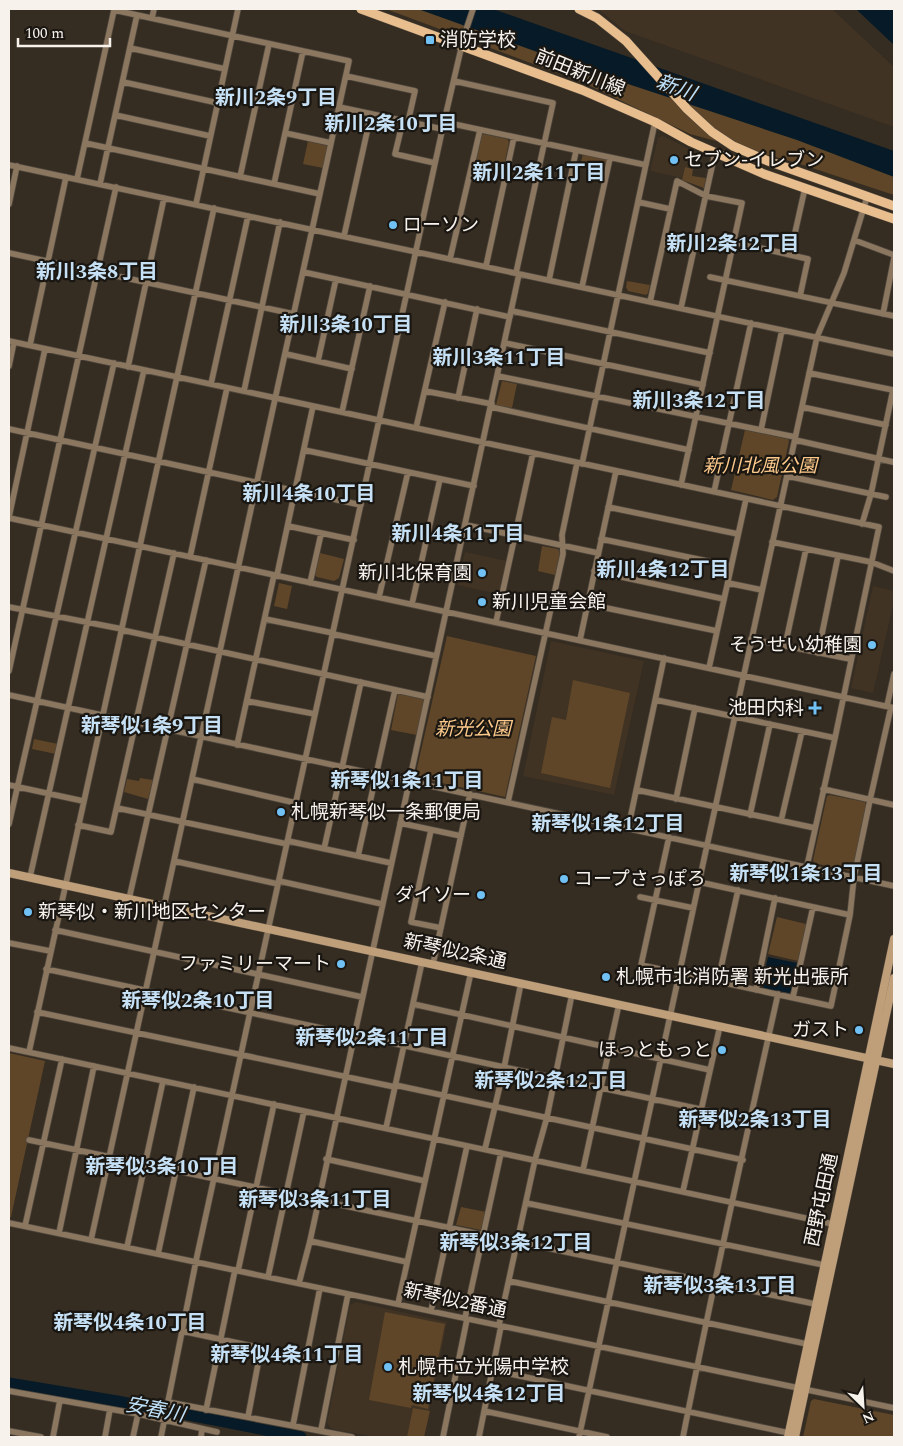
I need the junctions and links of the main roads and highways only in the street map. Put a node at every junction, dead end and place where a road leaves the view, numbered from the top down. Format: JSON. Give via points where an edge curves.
{"nodes":[{"id":1,"x":362,"y":9,"type":"edge"},
{"id":2,"x":580,"y":9,"type":"edge"},
{"id":3,"x":894,"y":206,"type":"edge"},
{"id":4,"x":894,"y":219,"type":"edge"}],
"edges":[{"from":1,"to":4,"type":"main road","name":"前田新川線","via":[[463,40],[655,122],[691,142],[764,174]]},
{"from":2,"to":3,"type":"main road","name":"前田新川線","via":[[626,41],[687,109],[733,146]]}]}
